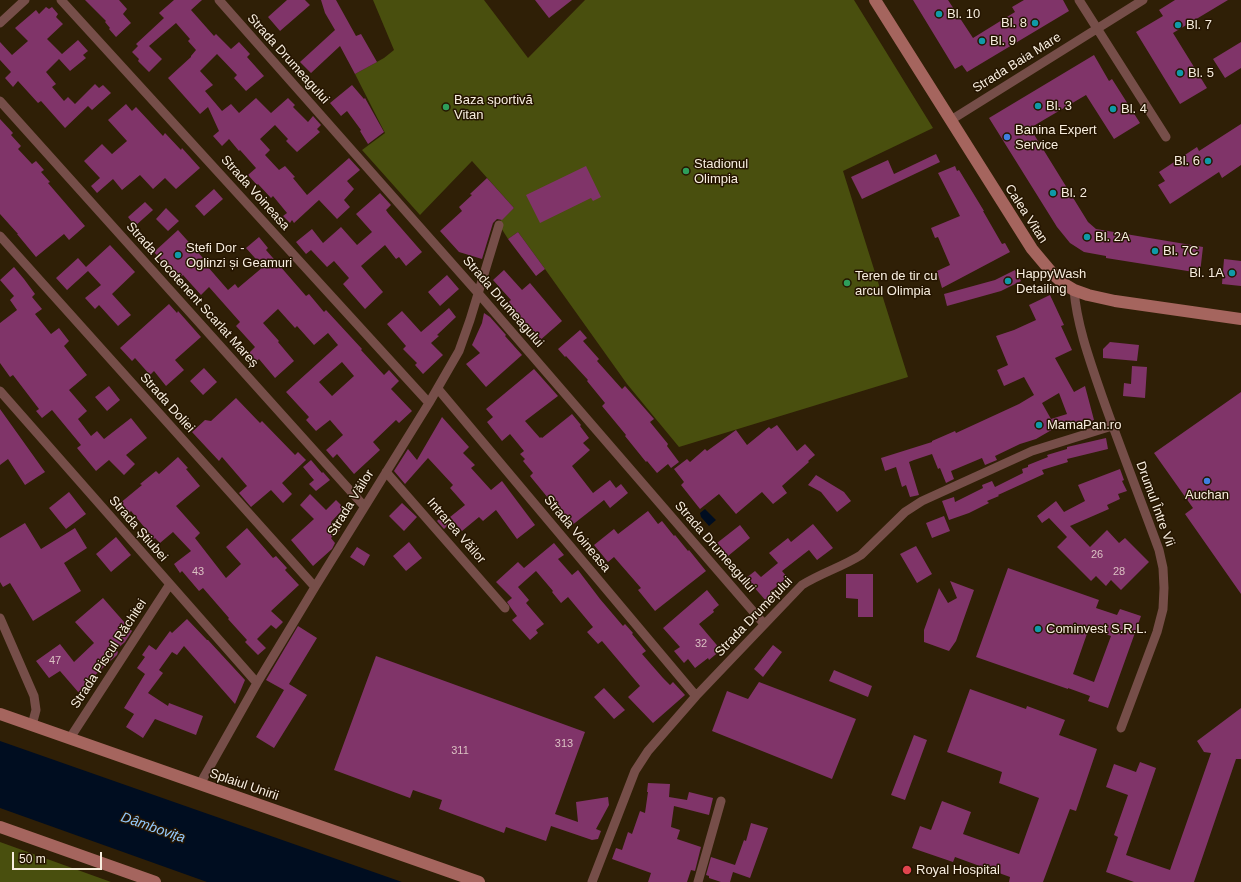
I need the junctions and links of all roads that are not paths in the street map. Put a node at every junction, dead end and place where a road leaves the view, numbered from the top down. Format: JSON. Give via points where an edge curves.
{"nodes":[{"id":1,"x":25,"y":0,"type":"edge"},
{"id":2,"x":61,"y":0,"type":"edge"},
{"id":3,"x":219,"y":0,"type":"edge"},
{"id":4,"x":875,"y":0,"type":"edge"},
{"id":5,"x":1079,"y":0,"type":"edge"},
{"id":6,"x":1143,"y":0,"type":"edge"},
{"id":7,"x":0,"y":22,"type":"edge"},
{"id":8,"x":1097,"y":28,"type":"junction"},
{"id":9,"x":0,"y":100,"type":"edge"},
{"id":10,"x":951,"y":120,"type":"junction"},
{"id":11,"x":1166,"y":137,"type":"dead end"},
{"id":12,"x":499,"y":225,"type":"dead end"},
{"id":13,"x":0,"y":236,"type":"edge"},
{"id":14,"x":1074,"y":290,"type":"junction"},
{"id":15,"x":478,"y":293,"type":"junction"},
{"id":16,"x":1241,"y":319,"type":"edge"},
{"id":17,"x":438,"y":389,"type":"junction"},
{"id":18,"x":0,"y":391,"type":"edge"},
{"id":19,"x":430,"y":403,"type":"junction"},
{"id":20,"x":1112,"y":426,"type":"junction"},
{"id":21,"x":386,"y":472,"type":"junction"},
{"id":22,"x":364,"y":506,"type":"junction"},
{"id":23,"x":170,"y":584,"type":"junction"},
{"id":24,"x":315,"y":587,"type":"junction"},
{"id":25,"x":505,"y":608,"type":"dead end"},
{"id":26,"x":0,"y":618,"type":"edge"},
{"id":27,"x":764,"y":624,"type":"junction"},
{"id":28,"x":257,"y":683,"type":"junction"},
{"id":29,"x":696,"y":696,"type":"junction"},
{"id":30,"x":0,"y":714,"type":"edge"},
{"id":31,"x":32,"y":725,"type":"junction"},
{"id":32,"x":1121,"y":728,"type":"dead end"},
{"id":33,"x":70,"y":738,"type":"junction"},
{"id":34,"x":200,"y":784,"type":"junction"},
{"id":35,"x":722,"y":800,"type":"dead end"},
{"id":36,"x":0,"y":827,"type":"edge"},
{"id":37,"x":154,"y":882,"type":"edge"},
{"id":38,"x":479,"y":882,"type":"edge"},
{"id":39,"x":592,"y":882,"type":"edge"},
{"id":40,"x":698,"y":882,"type":"edge"}],
"edges":[{"from":1,"to":7,"type":"street"},
{"from":2,"to":19,"type":"street","name":"Strada Voineasa"},
{"from":3,"to":15,"type":"street","name":"Strada Drumeagului"},
{"from":4,"to":10,"type":"main road","name":"Calea Vitan"},
{"from":5,"to":8,"type":"street"},
{"from":6,"to":8,"type":"street","name":"Strada Baia Mare"},
{"from":8,"to":10,"type":"street","name":"Strada Baia Mare"},
{"from":8,"to":11,"type":"street"},
{"from":9,"to":22,"type":"street","name":"Strada Locotenent Scarlat Mareș"},
{"from":10,"to":14,"type":"main road","name":"Calea Vitan","via":[[1032,249],[1053,274]]},
{"from":12,"to":15,"type":"street","name":"Strada Văilor"},
{"from":13,"to":24,"type":"street","name":"Strada Doliei"},
{"from":14,"to":16,"type":"main road","name":"Calea Vitan","via":[[1102,299]]},
{"from":14,"to":20,"type":"street","name":"Drumul Între Vii","via":[[1080,328]]},
{"from":15,"to":17,"type":"street","name":"Strada Văilor","via":[[459,351]]},
{"from":15,"to":27,"type":"street","name":"Strada Drumeagului"},
{"from":17,"to":19,"type":"street","name":"Strada Văilor"},
{"from":17,"to":29,"type":"street","name":"Strada Voineasa"},
{"from":18,"to":23,"type":"street","name":"Strada Știubei"},
{"from":19,"to":21,"type":"street","name":"Strada Văilor"},
{"from":20,"to":27,"type":"street","name":"Strada Drumețului","via":[[1032,451],[912,507],[853,561],[802,585]]},
{"from":20,"to":32,"type":"street","name":"Drumul Între Vii","via":[[1159,550],[1164,588],[1158,632]]},
{"from":21,"to":22,"type":"street","name":"Strada Văilor"},
{"from":21,"to":25,"type":"street","name":"Intrarea Văilor"},
{"from":22,"to":24,"type":"street","name":"Strada Văilor"},
{"from":23,"to":28,"type":"street","name":"Strada Știubei"},
{"from":23,"to":33,"type":"street","name":"Strada Piscul Răchitei"},
{"from":24,"to":28,"type":"street","name":"Strada Văilor"},
{"from":26,"to":31,"type":"street","via":[[34,696],[36,710]]},
{"from":27,"to":29,"type":"street","name":"Strada Drumețului"},
{"from":28,"to":34,"type":"street","name":"Strada Văilor"},
{"from":29,"to":39,"type":"street","name":"Strada Drumețului","via":[[640,761]]},
{"from":30,"to":31,"type":"main road","name":"Splaiul Unirii"},
{"from":31,"to":33,"type":"main road","name":"Splaiul Unirii"},
{"from":33,"to":34,"type":"main road","name":"Splaiul Unirii"},
{"from":34,"to":38,"type":"main road","name":"Splaiul Unirii"},
{"from":35,"to":40,"type":"street"},
{"from":36,"to":37,"type":"main road"}]}
